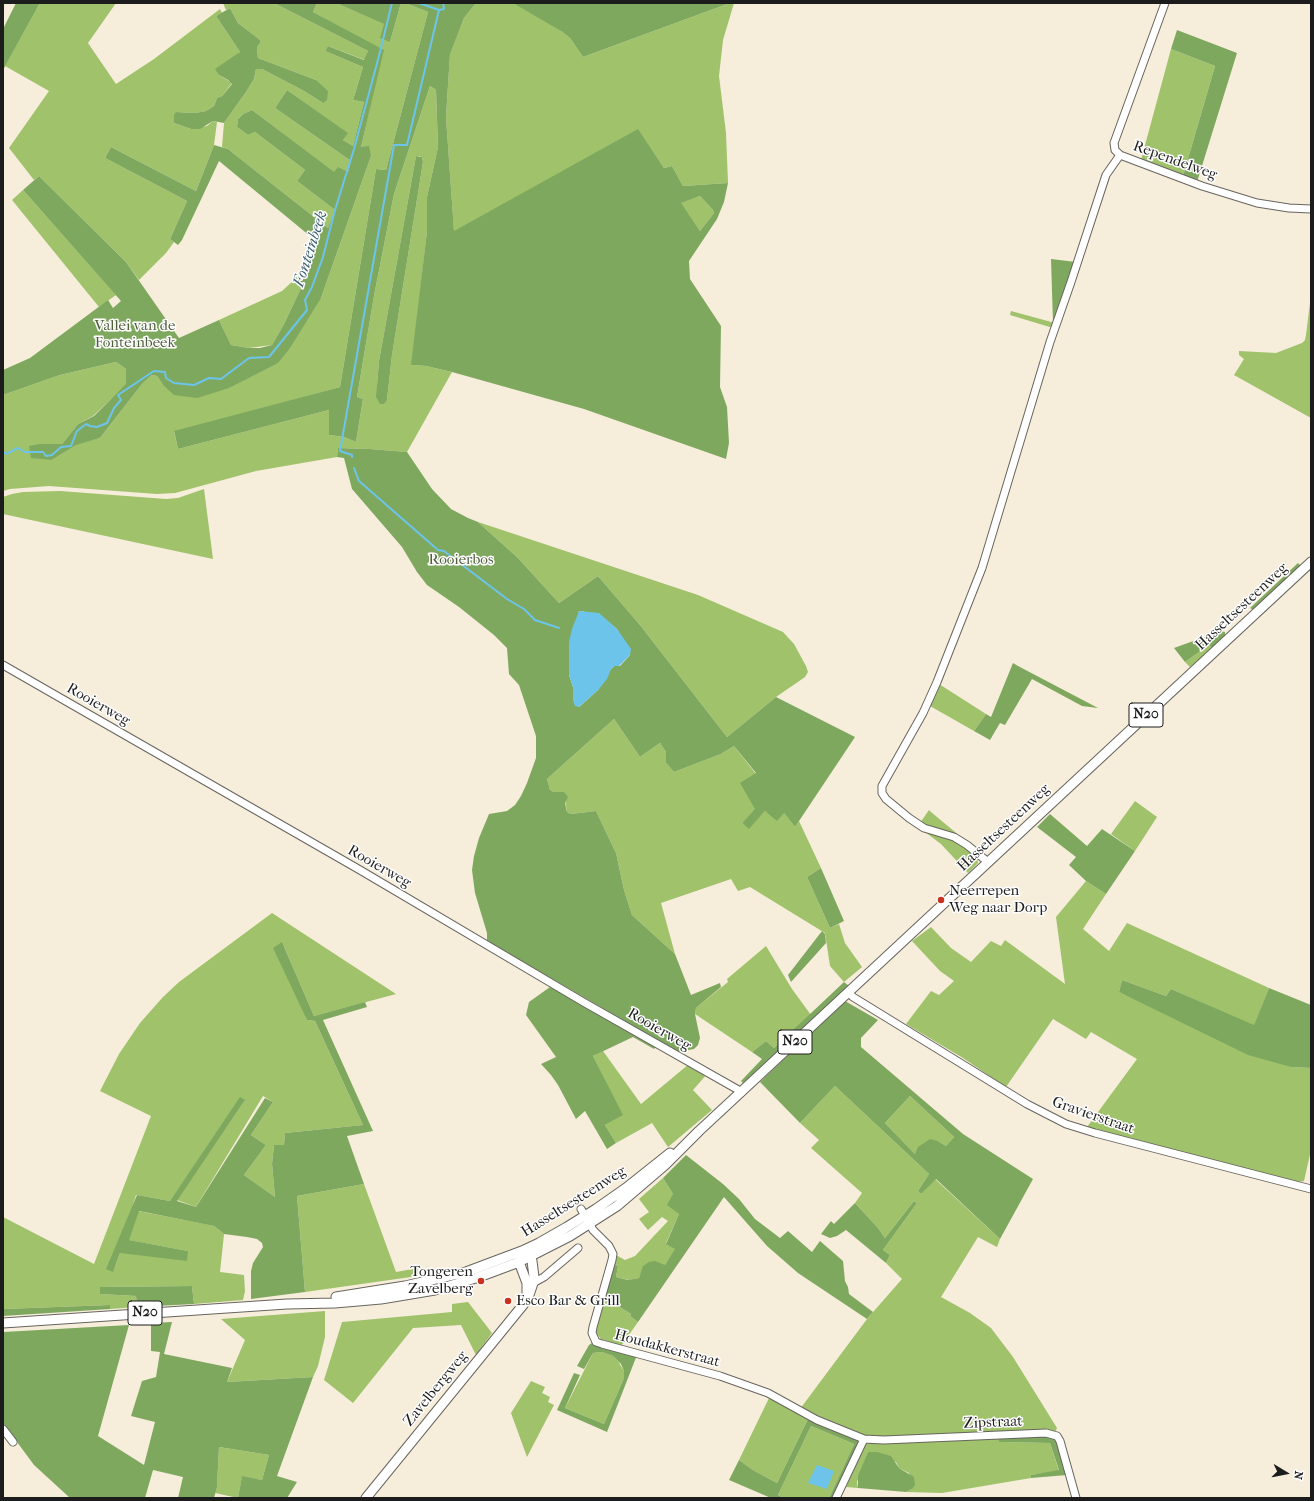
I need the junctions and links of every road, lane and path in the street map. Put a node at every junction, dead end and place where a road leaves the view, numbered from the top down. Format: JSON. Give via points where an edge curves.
{"nodes":[{"id":1,"x":1165,"y":3,"type":"edge"},
{"id":2,"x":1120,"y":155,"type":"junction"},
{"id":3,"x":1311,"y":209,"type":"edge"},
{"id":4,"x":1311,"y":562,"type":"edge"},
{"id":5,"x":3,"y":665,"type":"edge"},
{"id":6,"x":988,"y":862,"type":"junction"},
{"id":7,"x":848,"y":992,"type":"junction"},
{"id":8,"x":742,"y":1092,"type":"junction"},
{"id":9,"x":699,"y":1131,"type":"junction"},
{"id":10,"x":1311,"y":1189,"type":"edge"},
{"id":11,"x":583,"y":1212,"type":"junction"},
{"id":12,"x":590,"y":1224,"type":"junction"},
{"id":13,"x":578,"y":1248,"type":"dead end"},
{"id":14,"x":522,"y":1251,"type":"junction"},
{"id":15,"x":530,"y":1257,"type":"junction"},
{"id":16,"x":519,"y":1262,"type":"junction"},
{"id":17,"x":530,"y":1283,"type":"junction"},
{"id":18,"x":287,"y":1304,"type":"junction"},
{"id":19,"x":3,"y":1323,"type":"edge"},
{"id":20,"x":3,"y":1428,"type":"edge"},
{"id":21,"x":864,"y":1440,"type":"junction"},
{"id":22,"x":13,"y":1442,"type":"dead end"},
{"id":23,"x":366,"y":1498,"type":"edge"},
{"id":24,"x":836,"y":1498,"type":"edge"},
{"id":25,"x":1076,"y":1498,"type":"edge"}],
"edges":[{"from":1,"to":2,"type":"street","name":"Rependelweg","via":[[1114,143],[1115,150]]},
{"from":2,"to":3,"type":"street","name":"Rependelweg","via":[[1202,186],[1257,202]]},
{"from":2,"to":6,"type":"street","via":[[1106,174],[1050,342],[982,568],[923,713],[882,786],[882,793],[886,798],[909,818],[924,828],[954,837]]},
{"from":4,"to":6,"type":"main road","name":"Hasseltsesteenweg","number":"N20"},
{"from":5,"to":8,"type":"street","name":"Rooierweg"},
{"from":6,"to":7,"type":"main road","name":"Hasseltsesteenweg","number":"N20"},
{"from":7,"to":8,"type":"main road","name":"Hasseltsesteenweg","number":"N20"},
{"from":7,"to":10,"type":"street","name":"Gravierstraat","via":[[1027,1104],[1066,1124]]},
{"from":8,"to":9,"type":"main road","name":"Hasseltsesteenweg","number":"N20"},
{"from":9,"to":11,"type":"main road","name":"Hasseltsesteenweg","number":"N20","via":[[626,1188]]},
{"from":9,"to":12,"type":"main road","name":"Hasseltsesteenweg","number":"N20","via":[[643,1185]]},
{"from":11,"to":12,"type":"street","name":"Houdakkerstraat"},
{"from":11,"to":14,"type":"main road","name":"Hasseltsesteenweg","number":"N20","via":[[539,1243]]},
{"from":12,"to":15,"type":"main road","name":"Hasseltsesteenweg","number":"N20"},
{"from":12,"to":21,"type":"street","name":"Houdakkerstraat","via":[[610,1246],[613,1254],[593,1327],[592,1334],[596,1342],[720,1376],[768,1393],[817,1420]]},
{"from":13,"to":17,"type":"street","via":[[544,1277]]},
{"from":14,"to":15,"type":"main road"},
{"from":14,"to":16,"type":"main road"},
{"from":14,"to":18,"type":"main road","name":"Hasseltsesteenweg","number":"N20","via":[[466,1272],[435,1280]]},
{"from":15,"to":16,"type":"main road","name":"Hasseltsesteenweg","number":"N20"},
{"from":15,"to":17,"type":"main road","name":"Zavelbergweg","via":[[533,1267]]},
{"from":16,"to":17,"type":"main road"},
{"from":16,"to":18,"type":"main road","name":"Hasseltsesteenweg","number":"N20","via":[[435,1290],[381,1299]]},
{"from":17,"to":23,"type":"main road","name":"Zavelbergweg","via":[[528,1298]]},
{"from":18,"to":19,"type":"main road","name":"Hasseltsesteenweg","number":"N20"},
{"from":20,"to":22,"type":"street"},
{"from":21,"to":24,"type":"street"},
{"from":21,"to":25,"type":"street","name":"Zipstraat","via":[[1046,1433],[1058,1436]]}]}
